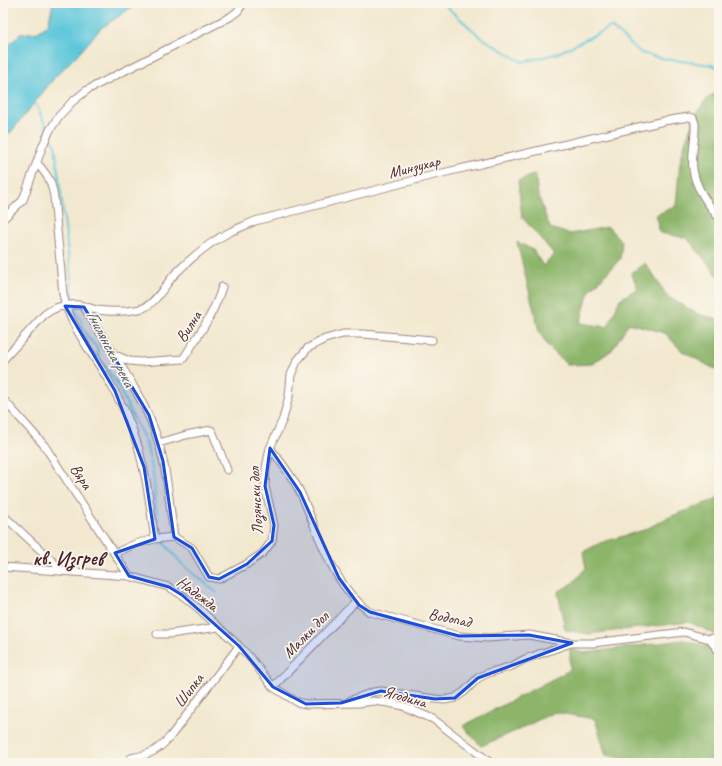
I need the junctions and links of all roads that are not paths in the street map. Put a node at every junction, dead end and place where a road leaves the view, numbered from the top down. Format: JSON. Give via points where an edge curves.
{"nodes":[{"id":1,"x":243,"y":3,"type":"edge"},
{"id":2,"x":37,"y":163,"type":"junction"},
{"id":3,"x":719,"y":218,"type":"edge"},
{"id":4,"x":3,"y":219,"type":"edge"},
{"id":5,"x":222,"y":287,"type":"dead end"},
{"id":6,"x":67,"y":306,"type":"junction"},
{"id":7,"x":82,"y":306,"type":"junction"},
{"id":8,"x":432,"y":340,"type":"dead end"},
{"id":9,"x":115,"y":355,"type":"junction"},
{"id":10,"x":3,"y":360,"type":"edge"},
{"id":11,"x":3,"y":398,"type":"edge"},
{"id":12,"x":158,"y":443,"type":"junction"},
{"id":13,"x":270,"y":448,"type":"junction"},
{"id":14,"x":227,"y":470,"type":"dead end"},
{"id":15,"x":3,"y":515,"type":"edge"},
{"id":16,"x":171,"y":537,"type":"junction"},
{"id":17,"x":157,"y":539,"type":"junction"},
{"id":18,"x":115,"y":553,"type":"junction"},
{"id":19,"x":3,"y":567,"type":"edge"},
{"id":20,"x":63,"y":571,"type":"junction"},
{"id":21,"x":129,"y":576,"type":"junction"},
{"id":22,"x":356,"y":601,"type":"junction"},
{"id":23,"x":218,"y":627,"type":"junction"},
{"id":24,"x":157,"y":634,"type":"dead end"},
{"id":25,"x":719,"y":637,"type":"edge"},
{"id":26,"x":709,"y":639,"type":"junction"},
{"id":27,"x":572,"y":643,"type":"junction"},
{"id":28,"x":239,"y":646,"type":"junction"},
{"id":29,"x":719,"y":651,"type":"edge"},
{"id":30,"x":273,"y":687,"type":"junction"},
{"id":31,"x":298,"y":702,"type":"joint"},
{"id":32,"x":341,"y":703,"type":"junction"},
{"id":33,"x":131,"y":758,"type":"dead end"},
{"id":34,"x":491,"y":763,"type":"edge"}],
"edges":[{"from":1,"to":2,"type":"street","via":[[230,17],[87,90],[59,116],[50,130]]},
{"from":2,"to":4,"type":"street","via":[[23,200]]},
{"from":2,"to":6,"type":"street","via":[[52,184],[63,294]]},
{"from":3,"to":7,"type":"street","name":"Минзухар","via":[[705,199],[693,170],[696,123],[693,118],[680,118],[434,175],[255,221],[229,232],[206,247],[175,274],[145,307],[109,311]]},
{"from":5,"to":9,"type":"street","name":"Вилна","via":[[212,314],[183,359],[140,362]]},
{"from":6,"to":7,"type":"street","name":"Минзухар"},
{"from":6,"to":10,"type":"street","name":"Минзухар","via":[[48,311]]},
{"from":6,"to":17,"type":"street","via":[[78,332],[115,391],[129,423],[144,467]]},
{"from":7,"to":9,"type":"street"},
{"from":8,"to":13,"type":"street","name":"Лозянски дол","via":[[342,334],[325,338],[308,348],[297,361],[291,375],[283,419]]},
{"from":9,"to":12,"type":"street","via":[[148,415]]},
{"from":11,"to":18,"type":"street","name":"Вяра","via":[[44,445]]},
{"from":12,"to":14,"type":"street","name":"Лозянски дол","via":[[211,430]]},
{"from":12,"to":16,"type":"street","via":[[166,478]]},
{"from":13,"to":16,"type":"street","name":"Лозянски дол","via":[[265,486],[274,525],[272,541],[263,553],[219,579],[209,577],[192,548]]},
{"from":13,"to":22,"type":"street","name":"Водопад","via":[[300,492],[339,578]]},
{"from":15,"to":20,"type":"street"},
{"from":16,"to":17,"type":"street"},
{"from":17,"to":18,"type":"street","via":[[135,544]]},
{"from":18,"to":21,"type":"street","name":"Вяра"},
{"from":19,"to":20,"type":"street","name":"Надежда"},
{"from":20,"to":21,"type":"street","name":"Надежда"},
{"from":21,"to":23,"type":"street","name":"Надежда","via":[[169,587],[187,599]]},
{"from":22,"to":27,"type":"street","name":"Водопад","via":[[370,612],[458,636],[488,638],[529,635]]},
{"from":22,"to":30,"type":"street","name":"Малки дол"},
{"from":23,"to":24,"type":"street"},
{"from":23,"to":28,"type":"street","name":"Надежда"},
{"from":25,"to":26,"type":"street","name":"Водопад"},
{"from":26,"to":27,"type":"street","name":"Водопад","via":[[684,632],[593,643]]},
{"from":26,"to":29,"type":"street"},
{"from":27,"to":32,"type":"street","via":[[488,673],[478,678],[455,698],[444,700],[381,691]]},
{"from":28,"to":30,"type":"street","name":"Надежда"},
{"from":28,"to":33,"type":"street","name":"Шипка","via":[[158,750]]},
{"from":30,"to":31,"type":"street","name":"Надежда"},
{"from":31,"to":32,"type":"street","name":"Ягодина"},
{"from":32,"to":34,"type":"street","name":"Ягодина","via":[[373,701],[418,712],[433,719]]}]}
